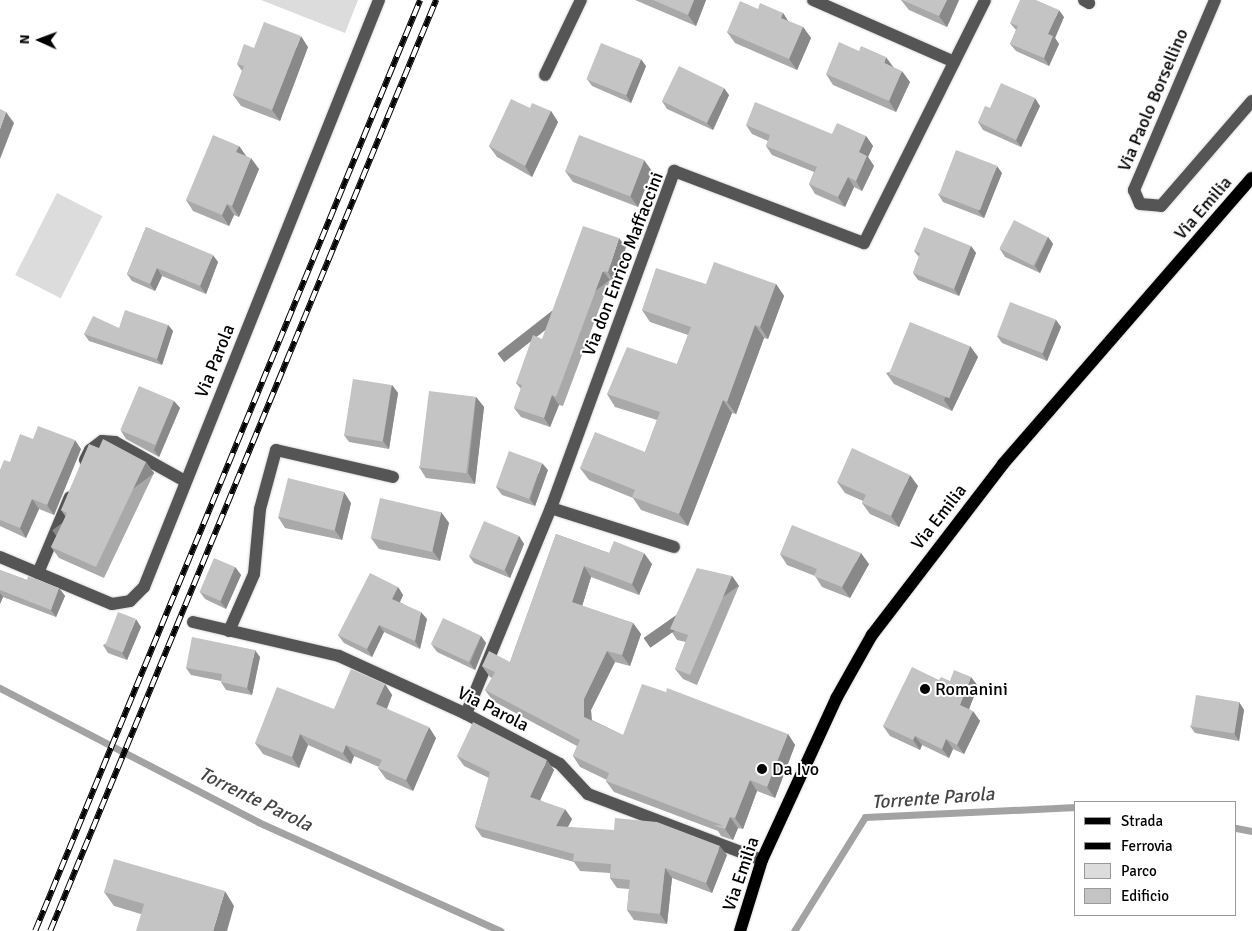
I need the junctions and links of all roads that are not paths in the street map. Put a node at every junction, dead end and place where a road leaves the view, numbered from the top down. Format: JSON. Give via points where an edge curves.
{"nodes":[{"id":1,"x":379,"y":0,"type":"edge"},
{"id":2,"x":581,"y":0,"type":"edge"},
{"id":3,"x":813,"y":0,"type":"edge"},
{"id":4,"x":985,"y":0,"type":"edge"},
{"id":5,"x":1215,"y":0,"type":"edge"},
{"id":6,"x":954,"y":62,"type":"junction"},
{"id":7,"x":546,"y":74,"type":"dead end"},
{"id":8,"x":1252,"y":101,"type":"edge"},
{"id":9,"x":1252,"y":178,"type":"edge"},
{"id":10,"x":393,"y":477,"type":"dead end"},
{"id":11,"x":186,"y":481,"type":"junction"},
{"id":12,"x":551,"y":508,"type":"junction"},
{"id":13,"x":674,"y":547,"type":"dead end"},
{"id":14,"x":0,"y":557,"type":"edge"},
{"id":15,"x":38,"y":573,"type":"junction"},
{"id":16,"x":193,"y":622,"type":"dead end"},
{"id":17,"x":229,"y":631,"type":"junction"},
{"id":18,"x":466,"y":714,"type":"junction"},
{"id":19,"x":762,"y":860,"type":"junction"},
{"id":20,"x":740,"y":931,"type":"edge"}],
"edges":[{"from":1,"to":11,"type":"street","name":"Via Parola"},
{"from":2,"to":7,"type":"street"},
{"from":3,"to":6,"type":"street"},
{"from":4,"to":6,"type":"street","name":"Via don Enrico Maffaccini"},
{"from":5,"to":8,"type":"street","name":"Via Paolo Borsellino","via":[[1137,181],[1134,190],[1140,204],[1161,206]]},
{"from":6,"to":12,"type":"street","name":"Via don Enrico Maffaccini","via":[[864,242],[674,171]]},
{"from":9,"to":19,"type":"main road","name":"Via Emilia","via":[[1003,464],[872,635],[837,697]]},
{"from":10,"to":17,"type":"street","via":[[276,450],[260,509],[254,574]]},
{"from":11,"to":15,"type":"street","name":"Via Parola","via":[[144,587],[130,602],[112,604]]},
{"from":11,"to":15,"type":"street","via":[[115,442],[102,441],[90,450]]},
{"from":12,"to":13,"type":"street"},
{"from":12,"to":18,"type":"street","name":"Via don Enrico Maffaccini"},
{"from":14,"to":15,"type":"street","name":"Via Parola"},
{"from":16,"to":17,"type":"street","name":"Via Parola"},
{"from":17,"to":18,"type":"street","name":"Via Parola","via":[[339,656]]},
{"from":18,"to":19,"type":"street","name":"Via Parola","via":[[560,764],[588,794]]},
{"from":19,"to":20,"type":"main road","name":"Via Emilia"}]}
